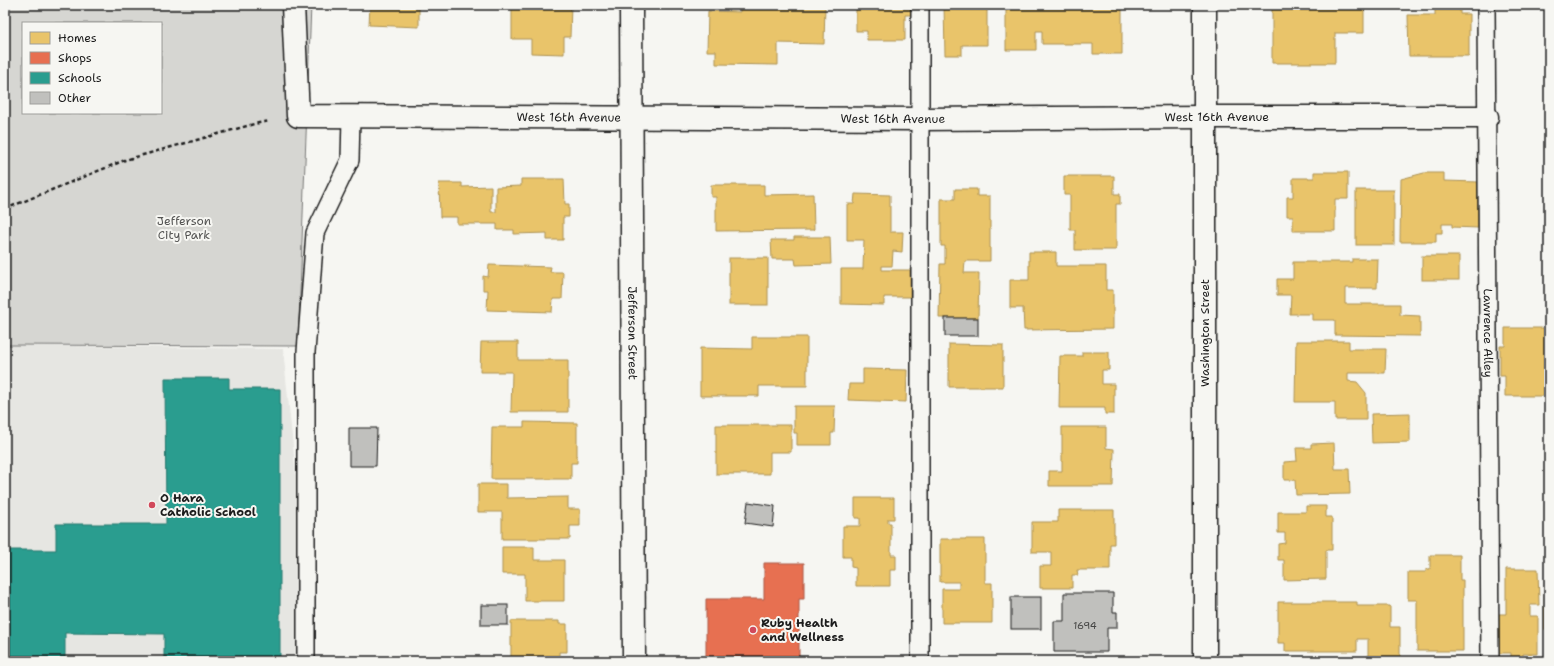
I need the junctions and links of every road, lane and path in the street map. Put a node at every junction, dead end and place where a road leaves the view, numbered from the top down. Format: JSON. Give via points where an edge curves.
{"nodes":[{"id":1,"x":293,"y":5,"type":"edge"},
{"id":2,"x":632,"y":5,"type":"edge"},
{"id":3,"x":920,"y":5,"type":"edge"},
{"id":4,"x":1205,"y":5,"type":"edge"},
{"id":5,"x":1486,"y":5,"type":"edge"},
{"id":6,"x":298,"y":116,"type":"junction"},
{"id":7,"x":350,"y":117,"type":"junction"},
{"id":8,"x":631,"y":117,"type":"junction"},
{"id":9,"x":1205,"y":117,"type":"junction"},
{"id":10,"x":1487,"y":117,"type":"junction"},
{"id":11,"x":921,"y":119,"type":"junction"},
{"id":12,"x":5,"y":209,"type":"edge"},
{"id":13,"x":306,"y":661,"type":"edge"},
{"id":14,"x":634,"y":661,"type":"edge"},
{"id":15,"x":920,"y":661,"type":"edge"},
{"id":16,"x":1205,"y":661,"type":"edge"},
{"id":17,"x":1490,"y":661,"type":"edge"}],
"edges":[{"from":1,"to":6,"type":"street"},
{"from":2,"to":8,"type":"street","name":"Jefferson Street"},
{"from":3,"to":11,"type":"lane"},
{"from":4,"to":9,"type":"street","name":"Washington Street"},
{"from":5,"to":10,"type":"lane","name":"Lawrence Alley"},
{"from":6,"to":7,"type":"street","name":"West 16th Avenue"},
{"from":6,"to":12,"type":"path","via":[[254,124],[125,160]]},
{"from":7,"to":8,"type":"street","name":"West 16th Avenue"},
{"from":7,"to":13,"type":"lane","via":[[350,160],[315,233],[306,352]]},
{"from":8,"to":11,"type":"street","name":"West 16th Avenue"},
{"from":8,"to":14,"type":"street","name":"Jefferson Street"},
{"from":9,"to":10,"type":"street","name":"West 16th Avenue"},
{"from":9,"to":11,"type":"street","name":"West 16th Avenue"},
{"from":9,"to":16,"type":"street","name":"Washington Street"},
{"from":10,"to":17,"type":"lane","name":"Lawrence Alley"},
{"from":11,"to":15,"type":"lane"}]}
